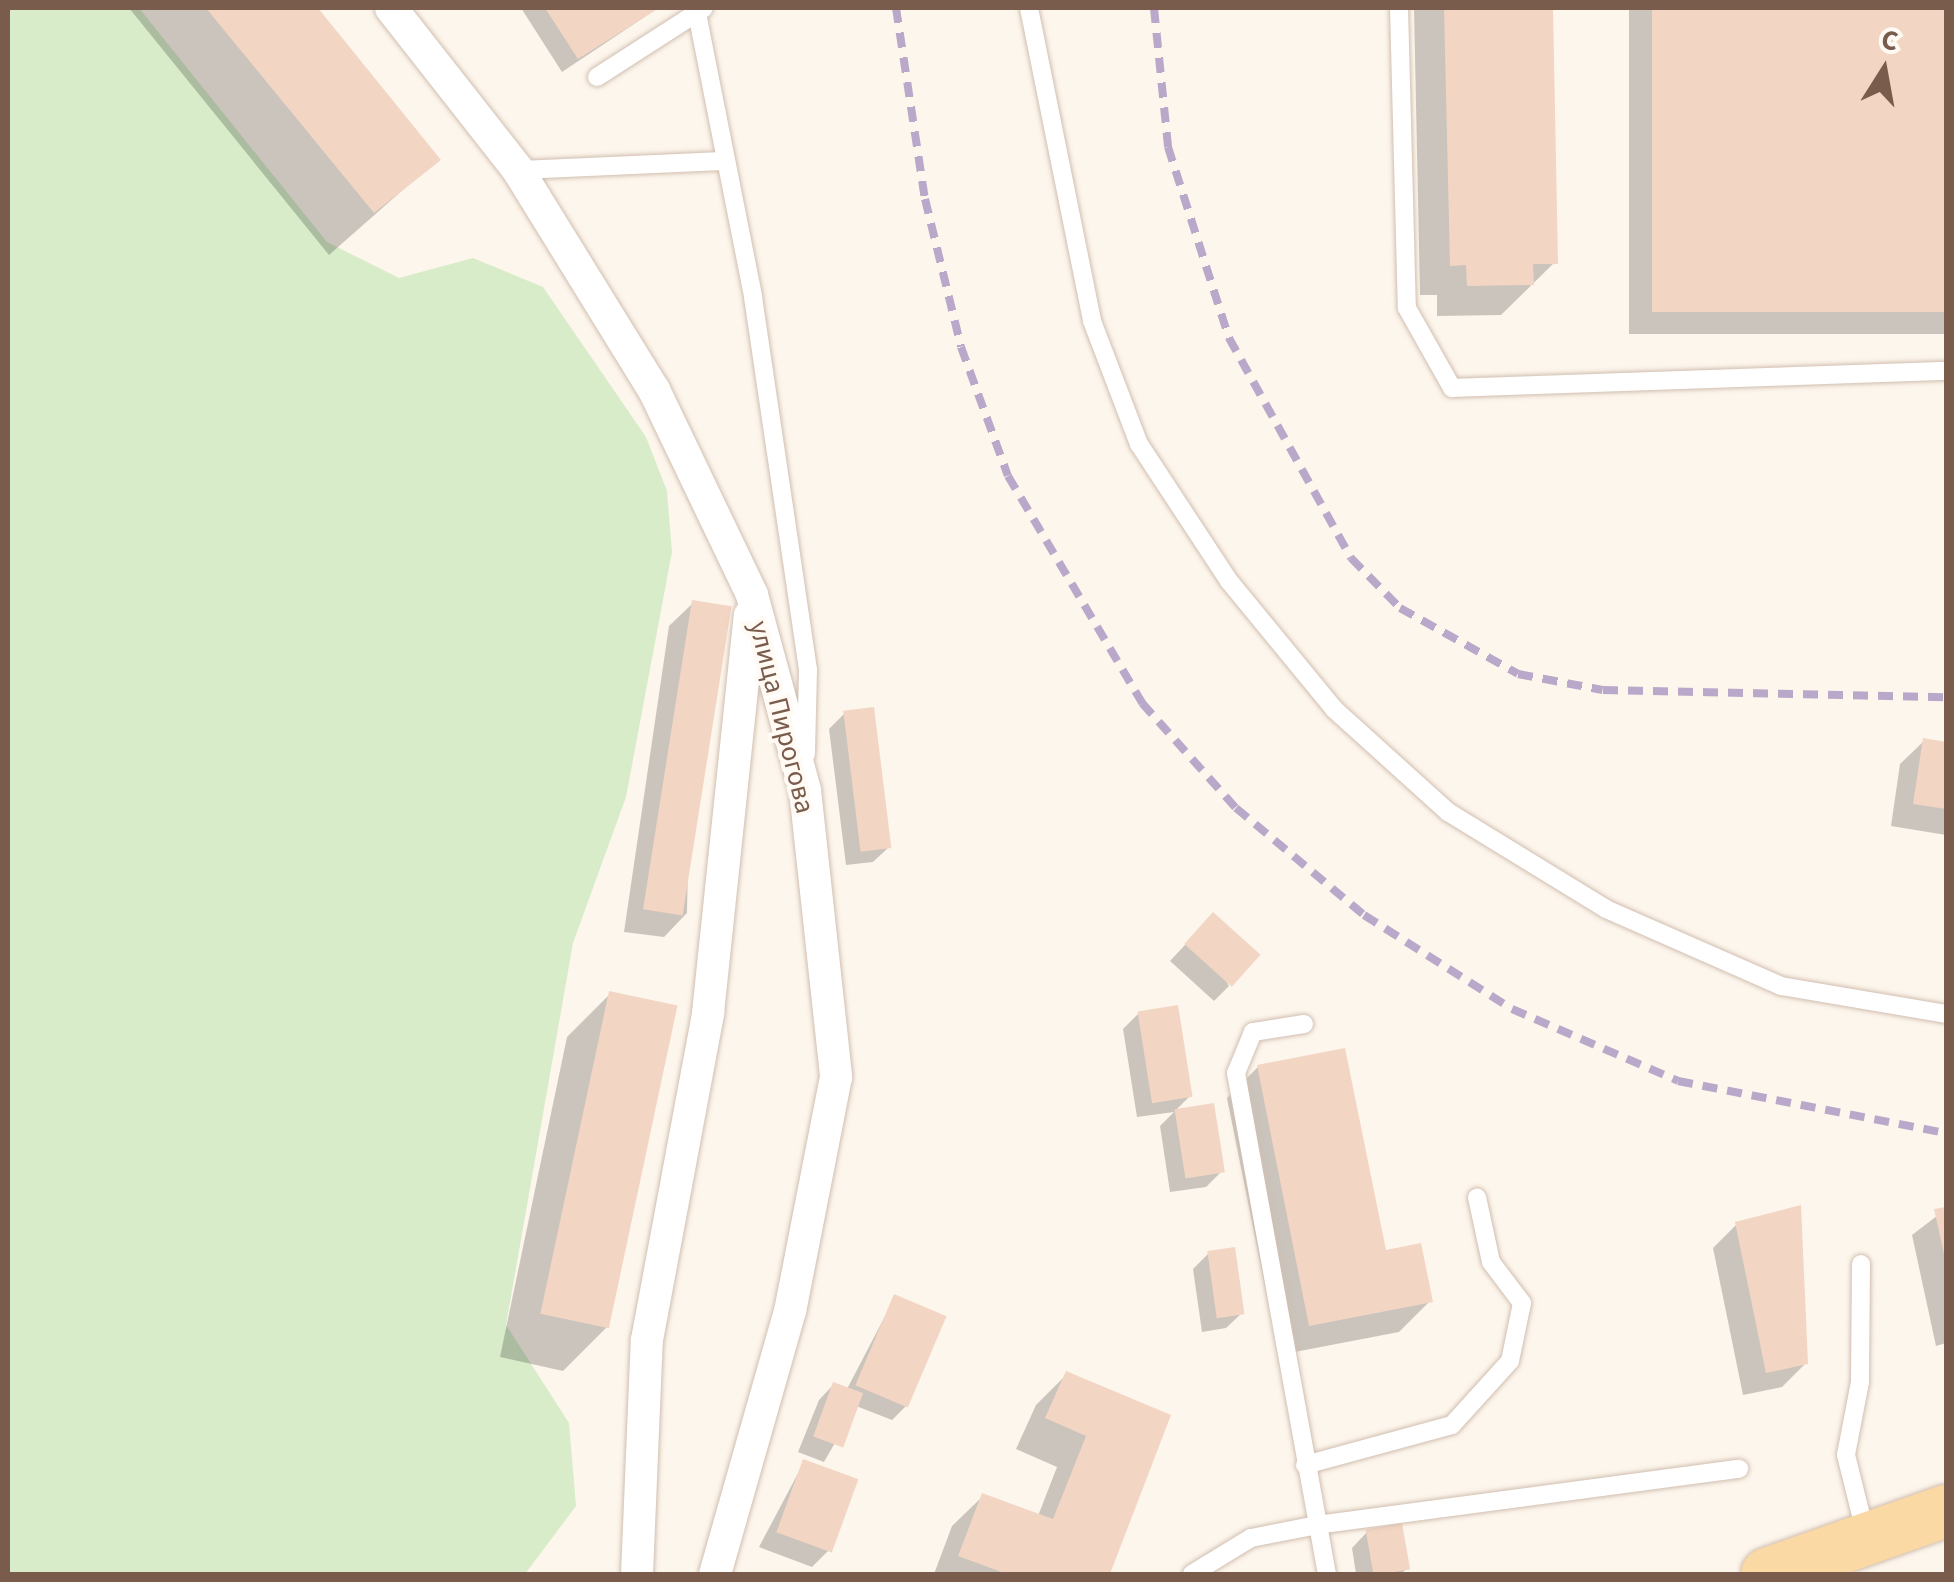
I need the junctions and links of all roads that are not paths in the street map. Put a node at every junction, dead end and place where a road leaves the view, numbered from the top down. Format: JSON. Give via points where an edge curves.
{"nodes":[{"id":1,"x":391,"y":8,"type":"edge"},
{"id":2,"x":1030,"y":8,"type":"edge"},
{"id":3,"x":1399,"y":8,"type":"edge"},
{"id":4,"x":701,"y":11,"type":"edge"},
{"id":5,"x":597,"y":77,"type":"dead end"},
{"id":6,"x":726,"y":161,"type":"junction"},
{"id":7,"x":518,"y":170,"type":"junction"},
{"id":8,"x":1946,"y":371,"type":"edge"},
{"id":9,"x":752,"y":596,"type":"junction"},
{"id":10,"x":804,"y":790,"type":"junction"},
{"id":11,"x":1946,"y":1014,"type":"edge"},
{"id":12,"x":1304,"y":1024,"type":"dead end"},
{"id":13,"x":1476,"y":1197,"type":"dead end"},
{"id":14,"x":1861,"y":1264,"type":"dead end"},
{"id":15,"x":1306,"y":1465,"type":"junction"},
{"id":16,"x":1740,"y":1469,"type":"dead end"},
{"id":17,"x":1946,"y":1510,"type":"edge"},
{"id":18,"x":1316,"y":1525,"type":"junction"},
{"id":19,"x":1867,"y":1540,"type":"junction"},
{"id":20,"x":638,"y":1574,"type":"edge"},
{"id":21,"x":715,"y":1574,"type":"edge"},
{"id":22,"x":1192,"y":1574,"type":"edge"},
{"id":23,"x":1327,"y":1574,"type":"edge"},
{"id":24,"x":1767,"y":1574,"type":"edge"}],
"edges":[{"from":1,"to":7,"type":"street","name":"улица Пирогова"},
{"from":2,"to":11,"type":"lane","via":[[1092,321],[1139,444],[1229,582],[1334,709],[1448,812],[1606,909],[1781,986]]},
{"from":3,"to":8,"type":"lane","via":[[1407,308],[1452,388]]},
{"from":4,"to":5,"type":"lane"},
{"from":4,"to":6,"type":"lane"},
{"from":6,"to":7,"type":"lane"},
{"from":6,"to":10,"type":"lane","via":[[808,670]]},
{"from":7,"to":9,"type":"street","name":"улица Пирогова","via":[[654,390]]},
{"from":9,"to":10,"type":"street","name":"улица Пирогова"},
{"from":9,"to":20,"type":"street","via":[[708,1013],[647,1340]]},
{"from":10,"to":21,"type":"street","name":"улица Пирогова","via":[[836,1077],[790,1311]]},
{"from":12,"to":15,"type":"lane","via":[[1253,1032],[1236,1073]]},
{"from":13,"to":15,"type":"lane","via":[[1491,1262],[1522,1303],[1510,1361],[1452,1425]]},
{"from":14,"to":19,"type":"lane","via":[[1860,1382],[1846,1465]]},
{"from":15,"to":18,"type":"lane"},
{"from":16,"to":18,"type":"lane"},
{"from":17,"to":19,"type":"main road"},
{"from":18,"to":22,"type":"lane","via":[[1250,1538]]},
{"from":18,"to":23,"type":"lane"},
{"from":19,"to":24,"type":"main road"}]}
